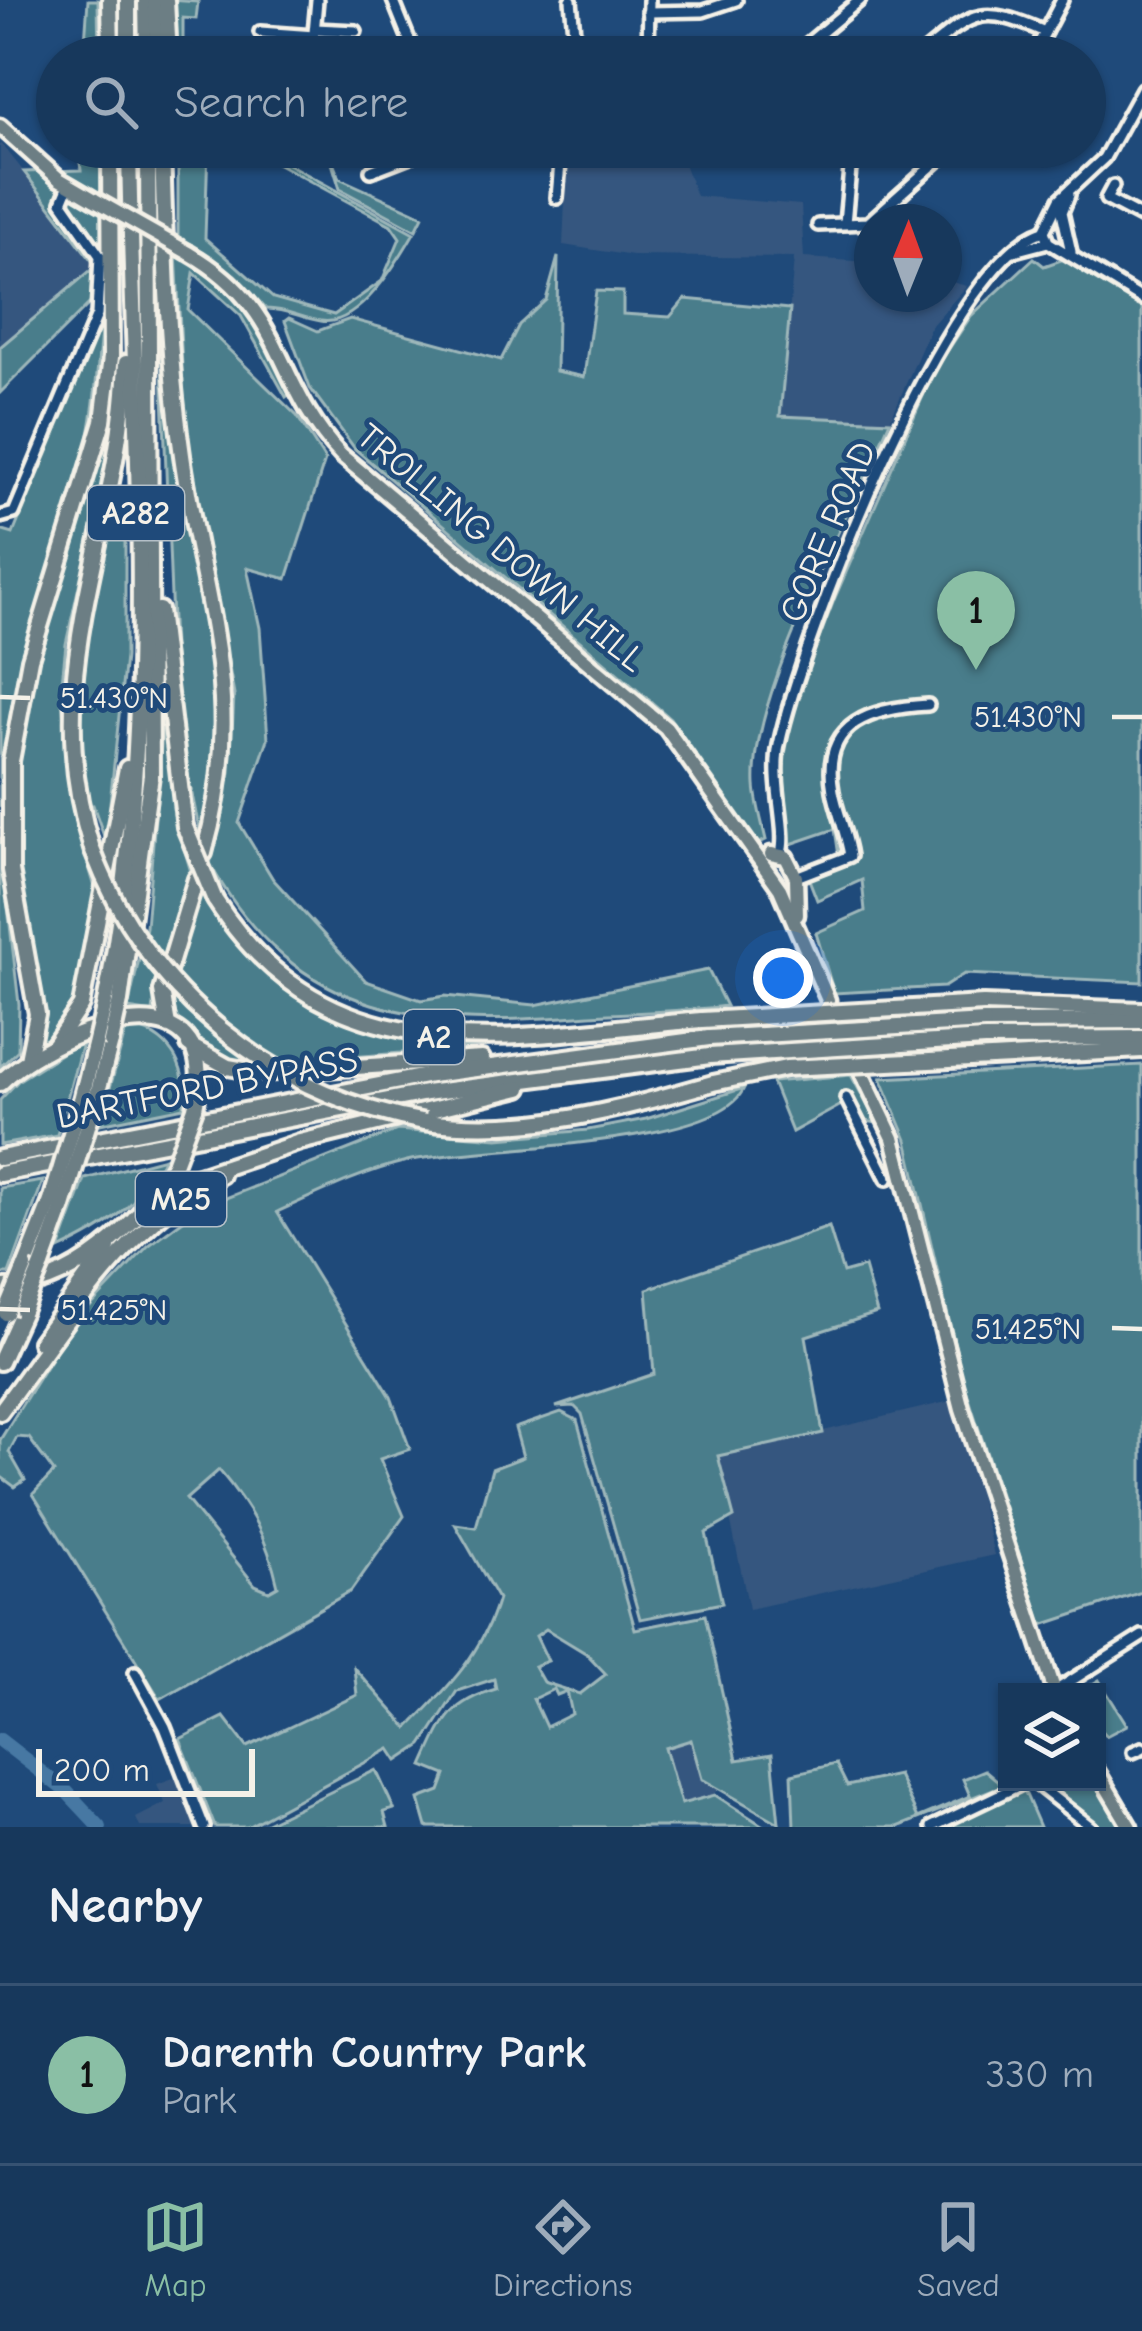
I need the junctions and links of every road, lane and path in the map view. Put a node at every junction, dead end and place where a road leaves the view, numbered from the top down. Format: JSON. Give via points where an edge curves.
{"nodes":[{"id":1,"x":110,"y":0,"type":"edge"},
{"id":2,"x":128,"y":0,"type":"edge"},
{"id":3,"x":150,"y":0,"type":"edge"},
{"id":4,"x":166,"y":0,"type":"edge"},
{"id":5,"x":317,"y":0,"type":"edge"},
{"id":6,"x":393,"y":0,"type":"edge"},
{"id":7,"x":571,"y":0,"type":"edge"},
{"id":8,"x":736,"y":0,"type":"edge"},
{"id":9,"x":860,"y":0,"type":"edge"},
{"id":10,"x":1062,"y":0,"type":"edge"},
{"id":11,"x":648,"y":6,"type":"edge"},
{"id":12,"x":356,"y":31,"type":"dead end"},
{"id":13,"x":260,"y":32,"type":"dead end"},
{"id":14,"x":314,"y":32,"type":"junction"},
{"id":15,"x":1046,"y":32,"type":"junction"},
{"id":16,"x":110,"y":36,"type":"edge"},
{"id":17,"x":128,"y":36,"type":"edge"},
{"id":18,"x":148,"y":36,"type":"edge"},
{"id":19,"x":156,"y":36,"type":"edge"},
{"id":20,"x":168,"y":36,"type":"edge"},
{"id":21,"x":314,"y":36,"type":"edge"},
{"id":22,"x":408,"y":36,"type":"edge"},
{"id":23,"x":574,"y":36,"type":"edge"},
{"id":24,"x":824,"y":36,"type":"edge"},
{"id":25,"x":948,"y":36,"type":"edge"},
{"id":26,"x":1044,"y":36,"type":"edge"},
{"id":27,"x":1142,"y":89,"type":"edge"},
{"id":28,"x":0,"y":125,"type":"edge"},
{"id":29,"x":1106,"y":154,"type":"edge"},
{"id":30,"x":36,"y":156,"type":"edge"},
{"id":31,"x":49,"y":168,"type":"edge"},
{"id":32,"x":110,"y":168,"type":"edge"},
{"id":33,"x":129,"y":168,"type":"edge"},
{"id":34,"x":148,"y":168,"type":"edge"},
{"id":35,"x":163,"y":168,"type":"edge"},
{"id":36,"x":171,"y":168,"type":"edge"},
{"id":37,"x":379,"y":168,"type":"edge"},
{"id":38,"x":560,"y":168,"type":"edge"},
{"id":39,"x":850,"y":168,"type":"edge"},
{"id":40,"x":929,"y":168,"type":"edge"},
{"id":41,"x":1094,"y":168,"type":"edge"},
{"id":42,"x":371,"y":171,"type":"dead end"},
{"id":43,"x":69,"y":185,"type":"junction"},
{"id":44,"x":1113,"y":186,"type":"dead end"},
{"id":45,"x":557,"y":198,"type":"dead end"},
{"id":46,"x":1142,"y":218,"type":"edge"},
{"id":47,"x":845,"y":224,"type":"junction"},
{"id":48,"x":818,"y":225,"type":"dead end"},
{"id":49,"x":1056,"y":234,"type":"junction"},
{"id":50,"x":1141,"y":296,"type":"edge"},
{"id":51,"x":131,"y":317,"type":"junction"},
{"id":52,"x":172,"y":374,"type":"junction"},
{"id":53,"x":0,"y":518,"type":"edge"},
{"id":54,"x":153,"y":581,"type":"junction"},
{"id":55,"x":928,"y":705,"type":"dead end"},
{"id":56,"x":137,"y":710,"type":"junction"},
{"id":57,"x":738,"y":832,"type":"junction"},
{"id":58,"x":204,"y":853,"type":"dead end"},
{"id":59,"x":776,"y":854,"type":"junction"},
{"id":60,"x":766,"y":872,"type":"junction"},
{"id":61,"x":196,"y":879,"type":"dead end"},
{"id":62,"x":790,"y":883,"type":"junction"},
{"id":63,"x":828,"y":1000,"type":"tunnel mouth"},
{"id":64,"x":112,"y":1002,"type":"junction"},
{"id":65,"x":1142,"y":1010,"type":"edge"},
{"id":66,"x":1142,"y":1021,"type":"edge"},
{"id":67,"x":168,"y":1025,"type":"junction"},
{"id":68,"x":1142,"y":1038,"type":"edge"},
{"id":69,"x":54,"y":1045,"type":"junction"},
{"id":70,"x":189,"y":1045,"type":"junction"},
{"id":71,"x":613,"y":1049,"type":"junction"},
{"id":72,"x":1142,"y":1050,"type":"edge"},
{"id":73,"x":28,"y":1059,"type":"junction"},
{"id":74,"x":613,"y":1067,"type":"junction"},
{"id":75,"x":862,"y":1071,"type":"tunnel mouth"},
{"id":76,"x":0,"y":1082,"type":"edge"},
{"id":77,"x":846,"y":1098,"type":"dead end"},
{"id":78,"x":361,"y":1124,"type":"junction"},
{"id":79,"x":887,"y":1124,"type":"junction"},
{"id":80,"x":866,"y":1137,"type":"junction"},
{"id":81,"x":0,"y":1158,"type":"edge"},
{"id":82,"x":0,"y":1174,"type":"edge"},
{"id":83,"x":887,"y":1179,"type":"dead end"},
{"id":84,"x":153,"y":1200,"type":"junction"},
{"id":85,"x":57,"y":1204,"type":"junction"},
{"id":86,"x":118,"y":1234,"type":"junction"},
{"id":87,"x":0,"y":1288,"type":"edge"},
{"id":88,"x":10,"y":1317,"type":"edge"},
{"id":89,"x":0,"y":1362,"type":"edge"},
{"id":90,"x":0,"y":1412,"type":"edge"},
{"id":91,"x":1142,"y":1636,"type":"edge"},
{"id":92,"x":135,"y":1672,"type":"dead end"},
{"id":93,"x":1052,"y":1683,"type":"edge"},
{"id":94,"x":1066,"y":1683,"type":"edge"},
{"id":95,"x":1106,"y":1786,"type":"edge"},
{"id":96,"x":1010,"y":1791,"type":"edge"},
{"id":97,"x":1042,"y":1791,"type":"edge"},
{"id":98,"x":204,"y":1827,"type":"edge"},
{"id":99,"x":932,"y":1827,"type":"edge"},
{"id":100,"x":1090,"y":1827,"type":"edge"},
{"id":101,"x":1130,"y":1827,"type":"edge"}],
"edges":[{"from":1,"to":16,"type":"highway"},
{"from":2,"to":17,"type":"highway"},
{"from":3,"to":18,"type":"highway"},
{"from":3,"to":19,"type":"highway"},
{"from":4,"to":20,"type":"highway"},
{"from":5,"to":14,"type":"street"},
{"from":6,"to":22,"type":"street"},
{"from":7,"to":23,"type":"street"},
{"from":8,"to":11,"type":"street","via":[[703,11]]},
{"from":9,"to":24,"type":"street"},
{"from":10,"to":15,"type":"street"},
{"from":12,"to":14,"type":"street"},
{"from":13,"to":14,"type":"street"},
{"from":14,"to":21,"type":"street"},
{"from":15,"to":25,"type":"street","via":[[980,13]]},
{"from":15,"to":26,"type":"street"},
{"from":27,"to":29,"type":"street"},
{"from":28,"to":30,"type":"main road","name":"TROLLING DOWN HILL"},
{"from":31,"to":43,"type":"main road","name":"TROLLING DOWN HILL"},
{"from":32,"to":73,"type":"highway","via":[[111,357],[103,421],[27,671],[10,774],[10,870],[37,1014]]},
{"from":33,"to":51,"type":"highway","number":"A282"},
{"from":34,"to":54,"type":"highway","number":"A282"},
{"from":35,"to":52,"type":"highway"},
{"from":36,"to":52,"type":"highway"},
{"from":37,"to":42,"type":"street"},
{"from":38,"to":45,"type":"street"},
{"from":39,"to":47,"type":"street"},
{"from":40,"to":47,"type":"street","via":[[871,221]]},
{"from":41,"to":49,"type":"street","via":[[1056,205]]},
{"from":43,"to":53,"type":"street","via":[[62,202],[102,266],[97,315],[14,513]]},
{"from":43,"to":57,"type":"main road","name":"TROLLING DOWN HILL","bridge":true,"via":[[225,275],[252,302],[329,443],[442,546],[645,708]]},
{"from":44,"to":46,"type":"street","via":[[1106,199]]},
{"from":47,"to":48,"type":"street"},
{"from":49,"to":50,"type":"street","via":[[1070,253]]},
{"from":49,"to":59,"type":"street","name":"GORE ROAD","via":[[1006,256],[936,355],[824,602],[777,754]]},
{"from":51,"to":56,"type":"highway","number":"A282"},
{"from":51,"to":72,"type":"highway","number":"A2","bridge":true,"via":[[113,476],[71,675],[72,758],[92,849],[146,951],[215,1026],[316,1091],[424,1122],[492,1127],[559,1124],[785,1068]]},
{"from":52,"to":58,"type":"highway","via":[[226,694],[222,774]]},
{"from":54,"to":64,"type":"highway","via":[[150,798]]},
{"from":54,"to":65,"type":"highway","number":"A2","bridge":true,"via":[[185,827],[215,900],[286,981],[340,1014],[390,1031],[462,1038],[983,1004]]},
{"from":55,"to":62,"type":"street","via":[[881,708],[848,725],[832,758],[832,787],[850,856]]},
{"from":56,"to":64,"type":"highway"},
{"from":56,"to":69,"type":"highway","via":[[81,1005]]},
{"from":57,"to":59,"type":"main road","name":"TROLLING DOWN HILL"},
{"from":57,"to":60,"type":"main road","name":"TROLLING DOWN HILL"},
{"from":59,"to":60,"type":"main road","via":[[764,862]]},
{"from":59,"to":62,"type":"main road"},
{"from":60,"to":62,"type":"main road","name":"TROLLING DOWN HILL"},
{"from":61,"to":67,"type":"highway","via":[[163,986]]},
{"from":62,"to":63,"type":"main road"},
{"from":64,"to":85,"type":"highway","bridge":true},
{"from":66,"to":71,"type":"highway","name":"DARTFORD BYPASS","number":"A2","bridge":true,"via":[[984,1022]]},
{"from":67,"to":69,"type":"highway","via":[[113,1020]]},
{"from":67,"to":70,"type":"highway"},
{"from":68,"to":74,"type":"highway","name":"DARTFORD BYPASS","number":"A2","bridge":true,"via":[[984,1039]]},
{"from":69,"to":73,"type":"highway"},
{"from":70,"to":71,"type":"highway","via":[[219,1064],[261,1073]]},
{"from":70,"to":84,"type":"highway","bridge":true,"via":[[195,1108]]},
{"from":71,"to":81,"type":"highway","name":"DARTFORD BYPASS","number":"A2","via":[[410,1078]]},
{"from":73,"to":76,"type":"highway"},
{"from":74,"to":78,"type":"highway"},
{"from":74,"to":82,"type":"highway","name":"DARTFORD BYPASS","number":"A2","via":[[427,1093]]},
{"from":75,"to":79,"type":"main road"},
{"from":77,"to":80,"type":"street"},
{"from":78,"to":84,"type":"highway","via":[[196,1177]]},
{"from":78,"to":90,"type":"highway","number":"M25","via":[[221,1175],[174,1204],[91,1291]]},
{"from":79,"to":80,"type":"street"},
{"from":79,"to":93,"type":"main road","via":[[962,1409]]},
{"from":80,"to":83,"type":"street"},
{"from":84,"to":86,"type":"highway"},
{"from":85,"to":88,"type":"highway","bridge":true},
{"from":85,"to":88,"type":"highway","bridge":true,"via":[[42,1264]]},
{"from":86,"to":87,"type":"highway","via":[[49,1277]]},
{"from":86,"to":90,"type":"highway","number":"M25","via":[[50,1325]]},
{"from":88,"to":89,"type":"highway"},
{"from":91,"to":94,"type":"street"},
{"from":92,"to":98,"type":"street"},
{"from":95,"to":101,"type":"main road"},
{"from":96,"to":99,"type":"street"},
{"from":97,"to":100,"type":"street"}]}
